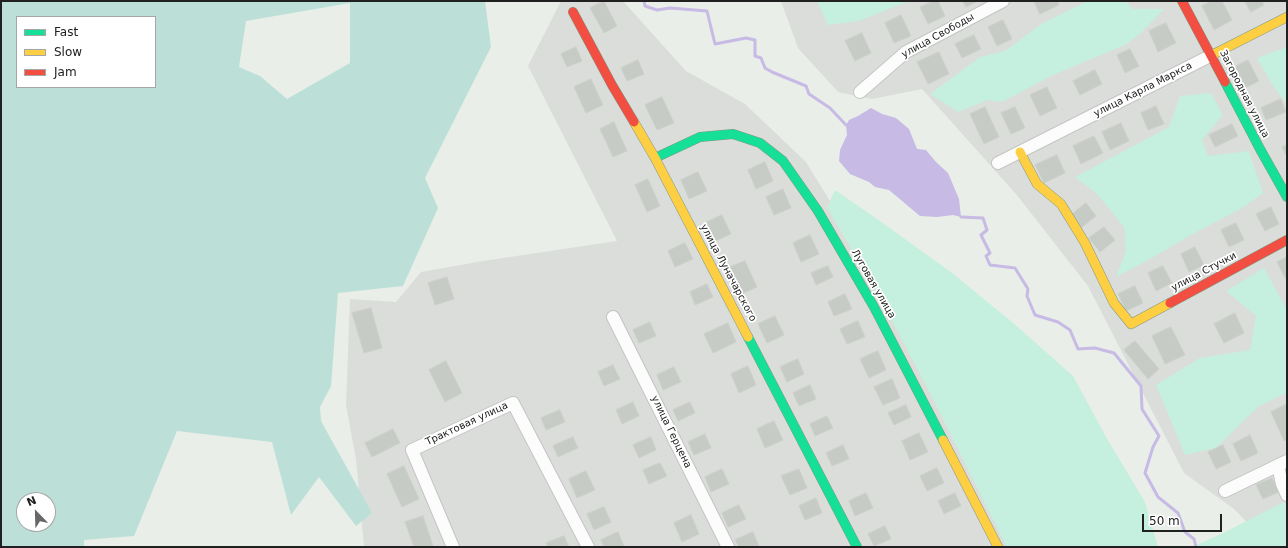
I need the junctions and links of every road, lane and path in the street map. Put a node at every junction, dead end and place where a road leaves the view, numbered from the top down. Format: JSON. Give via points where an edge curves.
{"nodes":[{"id":1,"x":1003,"y":1,"type":"edge"},
{"id":2,"x":1182,"y":1,"type":"edge"},
{"id":3,"x":573,"y":12,"type":"dead end"},
{"id":4,"x":1287,"y":17,"type":"edge"},
{"id":5,"x":1212,"y":55,"type":"junction"},
{"id":6,"x":860,"y":92,"type":"dead end"},
{"id":7,"x":1020,"y":152,"type":"junction"},
{"id":8,"x":656,"y":158,"type":"junction"},
{"id":9,"x":998,"y":162,"type":"dead end"},
{"id":10,"x":1287,"y":197,"type":"edge"},
{"id":11,"x":1287,"y":240,"type":"edge"},
{"id":12,"x":613,"y":317,"type":"dead end"},
{"id":13,"x":1282,"y":464,"type":"edge"},
{"id":14,"x":1225,"y":491,"type":"dead end"},
{"id":15,"x":1287,"y":494,"type":"edge"},
{"id":16,"x":453,"y":547,"type":"edge"},
{"id":17,"x":588,"y":547,"type":"edge"},
{"id":18,"x":728,"y":547,"type":"edge"},
{"id":19,"x":857,"y":547,"type":"edge"},
{"id":20,"x":998,"y":547,"type":"edge"}],
"edges":[{"from":1,"to":6,"type":"street","name":"улица Свободы","via":[[906,52]]},
{"from":2,"to":5,"type":"street","name":"Загородная улица"},
{"from":3,"to":8,"type":"street","name":"улица Луначарского","via":[[612,85]]},
{"from":4,"to":5,"type":"street","name":"улица Карла Маркса"},
{"from":5,"to":7,"type":"street","name":"улица Карла Маркса"},
{"from":5,"to":10,"type":"street","name":"Загородная улица"},
{"from":7,"to":9,"type":"street","name":"улица Карла Маркса"},
{"from":7,"to":11,"type":"street","name":"улица Стучки","via":[[1037,184],[1061,204],[1086,243],[1114,303],[1131,324]]},
{"from":8,"to":19,"type":"street","name":"улица Луначарского"},
{"from":8,"to":20,"type":"street","name":"Луговая улица","via":[[700,137],[733,134],[760,143],[783,161],[818,211],[874,307]]},
{"from":12,"to":18,"type":"street","name":"улица Герцена"},
{"from":13,"to":14,"type":"street"},
{"from":13,"to":15,"type":"street","via":[[1282,484]]},
{"from":16,"to":17,"type":"street","name":"Трактовая улица","via":[[412,450],[513,403]]}]}
